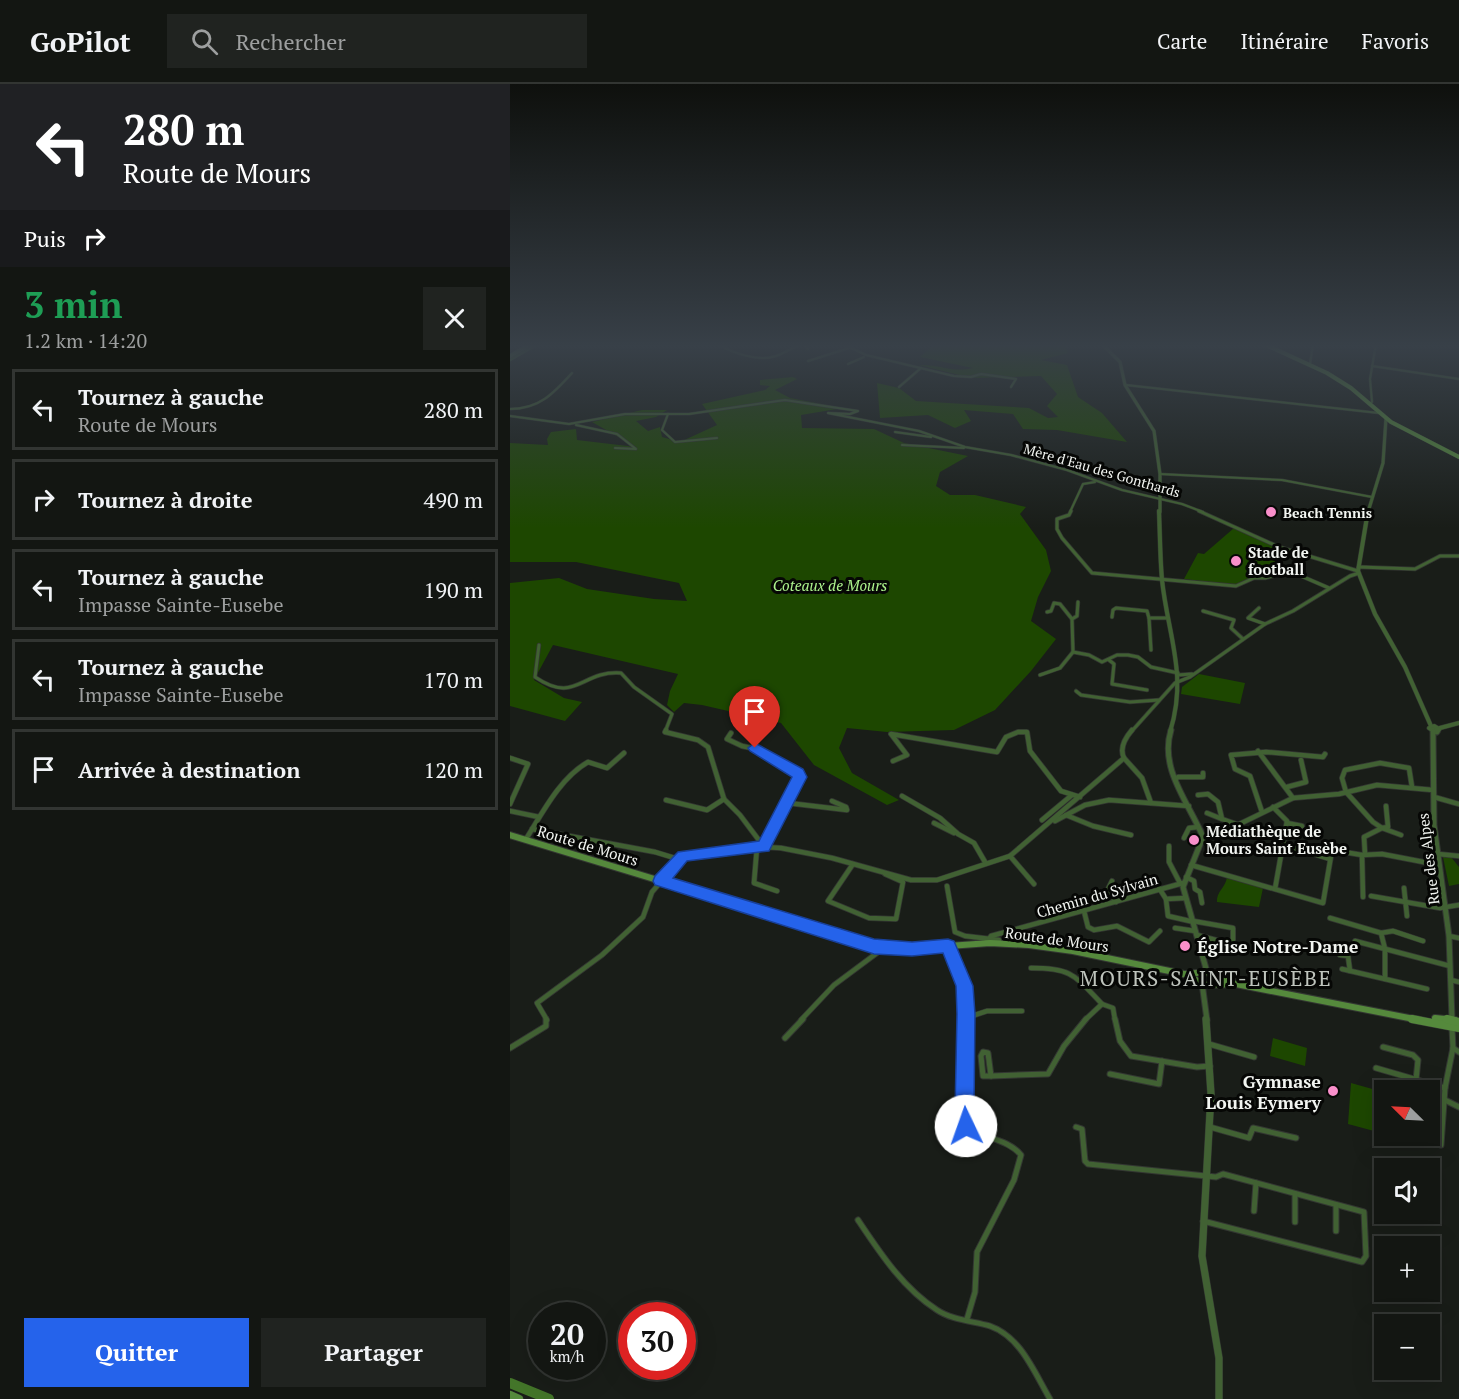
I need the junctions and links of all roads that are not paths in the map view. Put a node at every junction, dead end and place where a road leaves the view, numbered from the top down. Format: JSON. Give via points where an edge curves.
{"nodes":[{"id":1,"x":540,"y":405,"type":"edge"},
{"id":2,"x":751,"y":405,"type":"edge"},
{"id":3,"x":823,"y":405,"type":"edge"},
{"id":4,"x":1140,"y":405,"type":"edge"},
{"id":5,"x":1326,"y":405,"type":"edge"},
{"id":6,"x":1371,"y":405,"type":"edge"},
{"id":7,"x":510,"y":410,"type":"edge"},
{"id":8,"x":668,"y":413,"type":"junction"},
{"id":9,"x":1379,"y":413,"type":"junction"},
{"id":10,"x":510,"y":416,"type":"edge"},
{"id":11,"x":888,"y":420,"type":"dead end"},
{"id":12,"x":1389,"y":423,"type":"junction"},
{"id":13,"x":569,"y":424,"type":"junction"},
{"id":14,"x":910,"y":429,"type":"junction"},
{"id":15,"x":895,"y":432,"type":"dead end"},
{"id":16,"x":935,"y":436,"type":"junction"},
{"id":17,"x":717,"y":438,"type":"dead end"},
{"id":18,"x":902,"y":445,"type":"dead end"},
{"id":19,"x":965,"y":447,"type":"junction"},
{"id":20,"x":615,"y":448,"type":"dead end"},
{"id":21,"x":1459,"y":456,"type":"edge"},
{"id":22,"x":1160,"y":474,"type":"junction"},
{"id":23,"x":1099,"y":482,"type":"junction"},
{"id":24,"x":1372,"y":497,"type":"junction"},
{"id":25,"x":1159,"y":498,"type":"junction"},
{"id":26,"x":1459,"y":556,"type":"edge"},
{"id":27,"x":1359,"y":571,"type":"junction"},
{"id":28,"x":1277,"y":575,"type":"dead end"},
{"id":29,"x":1264,"y":578,"type":"junction"},
{"id":30,"x":1162,"y":580,"type":"junction"},
{"id":31,"x":1330,"y":588,"type":"junction"},
{"id":32,"x":1078,"y":602,"type":"dead end"},
{"id":33,"x":1259,"y":608,"type":"dead end"},
{"id":34,"x":1203,"y":611,"type":"dead end"},
{"id":35,"x":1047,"y":612,"type":"dead end"},
{"id":36,"x":1112,"y":617,"type":"dead end"},
{"id":37,"x":1149,"y":618,"type":"junction"},
{"id":38,"x":1168,"y":618,"type":"junction"},
{"id":39,"x":1072,"y":619,"type":"junction"},
{"id":40,"x":1265,"y":624,"type":"junction"},
{"id":41,"x":1243,"y":639,"type":"junction"},
{"id":42,"x":539,"y":645,"type":"dead end"},
{"id":43,"x":1151,"y":650,"type":"dead end"},
{"id":44,"x":1073,"y":652,"type":"junction"},
{"id":45,"x":1109,"y":660,"type":"junction"},
{"id":46,"x":1177,"y":666,"type":"junction"},
{"id":47,"x":1167,"y":669,"type":"junction"},
{"id":48,"x":1040,"y":675,"type":"dead end"},
{"id":49,"x":1179,"y":676,"type":"junction"},
{"id":50,"x":1147,"y":690,"type":"dead end"},
{"id":51,"x":1076,"y":691,"type":"dead end"},
{"id":52,"x":1159,"y":700,"type":"junction"},
{"id":53,"x":1459,"y":723,"type":"edge"},
{"id":54,"x":1434,"y":729,"type":"junction"},
{"id":55,"x":731,"y":733,"type":"dead end"},
{"id":56,"x":1258,"y":752,"type":"junction"},
{"id":57,"x":624,"y":753,"type":"dead end"},
{"id":58,"x":1325,"y":754,"type":"dead end"},
{"id":59,"x":1124,"y":758,"type":"junction"},
{"id":60,"x":511,"y":760,"type":"edge"},
{"id":61,"x":1301,"y":760,"type":"dead end"},
{"id":62,"x":893,"y":761,"type":"dead end"},
{"id":63,"x":1203,"y":773,"type":"dead end"},
{"id":64,"x":1176,"y":785,"type":"junction"},
{"id":65,"x":1412,"y":786,"type":"junction"},
{"id":66,"x":1287,"y":787,"type":"junction"},
{"id":67,"x":1432,"y":790,"type":"junction"},
{"id":68,"x":1346,"y":792,"type":"junction"},
{"id":69,"x":1072,"y":795,"type":"junction"},
{"id":70,"x":1198,"y":795,"type":"dead end"},
{"id":71,"x":902,"y":796,"type":"dead end"},
{"id":72,"x":1080,"y":797,"type":"junction"},
{"id":73,"x":1433,"y":797,"type":"junction"},
{"id":74,"x":1293,"y":798,"type":"junction"},
{"id":75,"x":724,"y":799,"type":"junction"},
{"id":76,"x":666,"y":800,"type":"dead end"},
{"id":77,"x":832,"y":801,"type":"dead end"},
{"id":78,"x":788,"y":803,"type":"junction"},
{"id":79,"x":1151,"y":803,"type":"junction"},
{"id":80,"x":510,"y":804,"type":"edge"},
{"id":81,"x":1459,"y":804,"type":"edge"},
{"id":82,"x":1190,"y":806,"type":"junction"},
{"id":83,"x":1386,"y":806,"type":"dead end"},
{"id":84,"x":1273,"y":807,"type":"junction"},
{"id":85,"x":510,"y":810,"type":"edge"},
{"id":86,"x":1207,"y":813,"type":"dead end"},
{"id":87,"x":1262,"y":813,"type":"junction"},
{"id":88,"x":1066,"y":815,"type":"junction"},
{"id":89,"x":539,"y":817,"type":"junction"},
{"id":90,"x":1222,"y":819,"type":"junction"},
{"id":91,"x":1042,"y":820,"type":"dead end"},
{"id":92,"x":1052,"y":822,"type":"junction"},
{"id":93,"x":1287,"y":822,"type":"junction"},
{"id":94,"x":934,"y":823,"type":"dead end"},
{"id":95,"x":1239,"y":825,"type":"junction"},
{"id":96,"x":1302,"y":826,"type":"dead end"},
{"id":97,"x":1199,"y":827,"type":"junction"},
{"id":98,"x":1382,"y":828,"type":"junction"},
{"id":99,"x":532,"y":829,"type":"junction"},
{"id":100,"x":958,"y":834,"type":"junction"},
{"id":101,"x":510,"y":835,"type":"edge"},
{"id":102,"x":1131,"y":835,"type":"dead end"},
{"id":103,"x":1401,"y":835,"type":"dead end"},
{"id":104,"x":1184,"y":838,"type":"dead end"},
{"id":105,"x":1203,"y":839,"type":"junction"},
{"id":106,"x":525,"y":840,"type":"junction"},
{"id":107,"x":1284,"y":845,"type":"junction"},
{"id":108,"x":1169,"y":846,"type":"dead end"},
{"id":109,"x":757,"y":847,"type":"junction"},
{"id":110,"x":764,"y":847,"type":"junction"},
{"id":111,"x":1364,"y":854,"type":"junction"},
{"id":112,"x":1438,"y":854,"type":"junction"},
{"id":113,"x":1011,"y":856,"type":"junction"},
{"id":114,"x":1459,"y":856,"type":"edge"},
{"id":115,"x":678,"y":859,"type":"junction"},
{"id":116,"x":1330,"y":859,"type":"junction"},
{"id":117,"x":985,"y":862,"type":"junction"},
{"id":118,"x":853,"y":864,"type":"junction"},
{"id":119,"x":1191,"y":865,"type":"junction"},
{"id":120,"x":1440,"y":866,"type":"junction"},
{"id":121,"x":885,"y":874,"type":"junction"},
{"id":122,"x":661,"y":881,"type":"junction"},
{"id":123,"x":1112,"y":881,"type":"dead end"},
{"id":124,"x":1183,"y":881,"type":"junction"},
{"id":125,"x":1034,"y":884,"type":"dead end"},
{"id":126,"x":947,"y":886,"type":"dead end"},
{"id":127,"x":1159,"y":888,"type":"junction"},
{"id":128,"x":1404,"y":888,"type":"dead end"},
{"id":129,"x":1275,"y":889,"type":"junction"},
{"id":130,"x":777,"y":891,"type":"dead end"},
{"id":131,"x":1371,"y":896,"type":"dead end"},
{"id":132,"x":1363,"y":897,"type":"dead end"},
{"id":133,"x":1186,"y":898,"type":"junction"},
{"id":134,"x":1166,"y":899,"type":"junction"},
{"id":135,"x":1116,"y":902,"type":"junction"},
{"id":136,"x":1202,"y":903,"type":"dead end"},
{"id":137,"x":1407,"y":903,"type":"junction"},
{"id":138,"x":1459,"y":905,"type":"edge"},
{"id":139,"x":1445,"y":908,"type":"junction"},
{"id":140,"x":1084,"y":911,"type":"junction"},
{"id":141,"x":1407,"y":916,"type":"dead end"},
{"id":142,"x":1330,"y":918,"type":"dead end"},
{"id":143,"x":1193,"y":922,"type":"junction"},
{"id":144,"x":1175,"y":928,"type":"dead end"},
{"id":145,"x":1160,"y":932,"type":"dead end"},
{"id":146,"x":1197,"y":933,"type":"junction"},
{"id":147,"x":1381,"y":933,"type":"junction"},
{"id":148,"x":1449,"y":936,"type":"junction"},
{"id":149,"x":1459,"y":938,"type":"edge"},
{"id":150,"x":1000,"y":939,"type":"junction"},
{"id":151,"x":982,"y":941,"type":"junction"},
{"id":152,"x":1355,"y":941,"type":"dead end"},
{"id":153,"x":1423,"y":941,"type":"dead end"},
{"id":154,"x":948,"y":946,"type":"junction"},
{"id":155,"x":880,"y":948,"type":"junction"},
{"id":156,"x":1385,"y":949,"type":"junction"},
{"id":157,"x":1340,"y":955,"type":"dead end"},
{"id":158,"x":1451,"y":966,"type":"junction"},
{"id":159,"x":1031,"y":968,"type":"dead end"},
{"id":160,"x":1342,"y":969,"type":"dead end"},
{"id":161,"x":1350,"y":971,"type":"junction"},
{"id":162,"x":1206,"y":979,"type":"junction"},
{"id":163,"x":1385,"y":979,"type":"junction"},
{"id":164,"x":1451,"y":980,"type":"junction"},
{"id":165,"x":1459,"y":982,"type":"edge"},
{"id":166,"x":1428,"y":989,"type":"dead end"},
{"id":167,"x":1102,"y":1004,"type":"junction"},
{"id":168,"x":1022,"y":1011,"type":"dead end"},
{"id":169,"x":966,"y":1018,"type":"junction"},
{"id":170,"x":1454,"y":1024,"type":"edge"},
{"id":171,"x":785,"y":1038,"type":"dead end"},
{"id":172,"x":1209,"y":1044,"type":"junction"},
{"id":173,"x":1383,"y":1047,"type":"dead end"},
{"id":174,"x":510,"y":1048,"type":"edge"},
{"id":175,"x":1453,"y":1048,"type":"junction"},
{"id":176,"x":1459,"y":1052,"type":"edge"},
{"id":177,"x":1254,"y":1057,"type":"dead end"},
{"id":178,"x":1162,"y":1061,"type":"junction"},
{"id":179,"x":1211,"y":1066,"type":"junction"},
{"id":180,"x":1376,"y":1068,"type":"dead end"},
{"id":181,"x":1110,"y":1074,"type":"dead end"},
{"id":182,"x":991,"y":1076,"type":"dead end"},
{"id":183,"x":1416,"y":1078,"type":"junction"},
{"id":184,"x":1445,"y":1088,"type":"junction"},
{"id":185,"x":1444,"y":1100,"type":"junction"},
{"id":186,"x":1459,"y":1107,"type":"edge"},
{"id":187,"x":1076,"y":1127,"type":"dead end"},
{"id":188,"x":1209,"y":1127,"type":"junction"},
{"id":189,"x":1296,"y":1138,"type":"dead end"},
{"id":190,"x":1441,"y":1145,"type":"dead end"},
{"id":191,"x":1207,"y":1175,"type":"junction"},
{"id":192,"x":1256,"y":1183,"type":"junction"},
{"id":193,"x":1295,"y":1194,"type":"junction"},
{"id":194,"x":1336,"y":1205,"type":"junction"},
{"id":195,"x":1254,"y":1210,"type":"dead end"},
{"id":196,"x":858,"y":1220,"type":"dead end"},
{"id":197,"x":1203,"y":1221,"type":"junction"},
{"id":198,"x":1295,"y":1222,"type":"dead end"},
{"id":199,"x":1336,"y":1231,"type":"dead end"},
{"id":200,"x":968,"y":1319,"type":"junction"},
{"id":201,"x":510,"y":1395,"type":"edge"},
{"id":202,"x":519,"y":1399,"type":"edge"},
{"id":203,"x":1050,"y":1399,"type":"edge"},
{"id":204,"x":1220,"y":1399,"type":"edge"}],
"edges":[{"from":1,"to":7,"type":"street"},
{"from":2,"to":8,"type":"street","name":"Mère d'Eau des Gonthards"},
{"from":3,"to":14,"type":"street","name":"Mère d'Eau des Gonthards","via":[[858,411],[828,412]]},
{"from":4,"to":22,"type":"street","via":[[1153,428]]},
{"from":5,"to":9,"type":"street"},
{"from":6,"to":9,"type":"main road"},
{"from":8,"to":13,"type":"street","via":[[625,414]]},
{"from":8,"to":17,"type":"street","via":[[662,430],[675,442]]},
{"from":9,"to":12,"type":"main road"},
{"from":10,"to":13,"type":"street"},
{"from":11,"to":14,"type":"street"},
{"from":12,"to":21,"type":"main road"},
{"from":12,"to":24,"type":"street","via":[[1383,463]]},
{"from":13,"to":20,"type":"street","via":[[614,433],[628,439],[636,449]]},
{"from":14,"to":16,"type":"street","name":"Mère d'Eau des Gonthards"},
{"from":15,"to":16,"type":"street"},
{"from":16,"to":19,"type":"street","name":"Mère d'Eau des Gonthards"},
{"from":18,"to":19,"type":"street"},
{"from":19,"to":23,"type":"street","name":"Mère d'Eau des Gonthards","via":[[1011,455]]},
{"from":22,"to":24,"type":"street","via":[[1282,480]]},
{"from":22,"to":25,"type":"street"},
{"from":23,"to":25,"type":"street","name":"Mère d'Eau des Gonthards"},
{"from":23,"to":30,"type":"street","via":[[1083,483],[1069,515],[1057,518],[1062,538],[1092,573]]},
{"from":24,"to":27,"type":"street"},
{"from":25,"to":27,"type":"street","name":"Mère d'Eau des Gonthards","via":[[1189,506],[1279,547]]},
{"from":25,"to":30,"type":"street"},
{"from":26,"to":27,"type":"street","name":"Mère d'Eau des Gonthards","via":[[1432,558],[1415,569],[1365,567]]},
{"from":27,"to":31,"type":"street"},
{"from":27,"to":54,"type":"street","name":"Rue des Alpes","via":[[1375,614]]},
{"from":28,"to":29,"type":"street"},
{"from":29,"to":30,"type":"street","via":[[1236,586]]},
{"from":29,"to":31,"type":"street","via":[[1278,566]]},
{"from":30,"to":38,"type":"street"},
{"from":31,"to":40,"type":"street"},
{"from":32,"to":39,"type":"street","via":[[1077,616]]},
{"from":33,"to":40,"type":"street","via":[[1248,618]]},
{"from":34,"to":41,"type":"street","via":[[1234,620],[1231,628]]},
{"from":35,"to":39,"type":"street","via":[[1054,603],[1060,604]]},
{"from":36,"to":37,"type":"street","via":[[1116,608],[1147,611]]},
{"from":37,"to":38,"type":"street"},
{"from":37,"to":43,"type":"street"},
{"from":38,"to":46,"type":"street"},
{"from":39,"to":44,"type":"street"},
{"from":40,"to":41,"type":"street"},
{"from":41,"to":49,"type":"street","via":[[1196,673]]},
{"from":42,"to":75,"type":"street","via":[[535,677],[552,689],[563,691],[617,672],[672,714],[665,732],[698,740],[708,747]]},
{"from":44,"to":45,"type":"street","via":[[1099,661]]},
{"from":44,"to":48,"type":"street","via":[[1060,668]]},
{"from":45,"to":47,"type":"street","via":[[1121,654],[1133,656],[1147,666]]},
{"from":45,"to":50,"type":"street","via":[[1114,664],[1112,684]]},
{"from":46,"to":47,"type":"street"},
{"from":46,"to":49,"type":"street"},
{"from":47,"to":49,"type":"street"},
{"from":49,"to":52,"type":"street"},
{"from":49,"to":64,"type":"street","via":[[1176,713],[1168,739]]},
{"from":51,"to":52,"type":"street","via":[[1130,702]]},
{"from":52,"to":59,"type":"street","via":[[1125,738]]},
{"from":53,"to":54,"type":"street"},
{"from":54,"to":67,"type":"street","name":"Rue des Alpes"},
{"from":55,"to":78,"type":"street","via":[[727,739],[733,743],[761,750],[798,773],[800,777]]},
{"from":56,"to":58,"type":"street","via":[[1323,757]]},
{"from":56,"to":66,"type":"street"},
{"from":56,"to":87,"type":"street","via":[[1230,757],[1234,769],[1250,776]]},
{"from":57,"to":89,"type":"street","via":[[607,768],[583,764]]},
{"from":59,"to":72,"type":"street"},
{"from":59,"to":79,"type":"street","via":[[1142,778]]},
{"from":60,"to":80,"type":"street","via":[[528,764]]},
{"from":61,"to":66,"type":"street","via":[[1306,782]]},
{"from":62,"to":69,"type":"street","via":[[907,755],[891,734],[997,752],[1002,738],[1023,731],[1027,732],[1030,751],[1061,791]]},
{"from":63,"to":64,"type":"street","via":[[1203,777],[1177,777]]},
{"from":64,"to":82,"type":"street"},
{"from":65,"to":67,"type":"street"},
{"from":65,"to":68,"type":"street","via":[[1377,785]]},
{"from":65,"to":68,"type":"street","via":[[1408,768],[1380,763],[1346,770],[1342,778]]},
{"from":66,"to":74,"type":"street"},
{"from":67,"to":73,"type":"street","name":"Rue des Alpes"},
{"from":68,"to":74,"type":"street"},
{"from":68,"to":98,"type":"street"},
{"from":69,"to":72,"type":"street"},
{"from":69,"to":91,"type":"street"},
{"from":70,"to":90,"type":"street","via":[[1209,794],[1218,802]]},
{"from":71,"to":100,"type":"street","via":[[940,818]]},
{"from":72,"to":92,"type":"street"},
{"from":73,"to":81,"type":"street"},
{"from":73,"to":112,"type":"street","name":"Rue des Alpes"},
{"from":74,"to":84,"type":"street"},
{"from":75,"to":76,"type":"street","via":[[707,810]]},
{"from":75,"to":110,"type":"street"},
{"from":77,"to":78,"type":"street","via":[[847,810]]},
{"from":78,"to":110,"type":"street"},
{"from":79,"to":82,"type":"street"},
{"from":79,"to":88,"type":"street","via":[[1096,802],[1083,804]]},
{"from":82,"to":97,"type":"street"},
{"from":83,"to":98,"type":"street","via":[[1388,827]]},
{"from":84,"to":87,"type":"street"},
{"from":84,"to":93,"type":"street"},
{"from":85,"to":89,"type":"street"},
{"from":86,"to":90,"type":"street"},
{"from":87,"to":95,"type":"street"},
{"from":88,"to":92,"type":"street"},
{"from":88,"to":102,"type":"street"},
{"from":89,"to":99,"type":"street"},
{"from":90,"to":95,"type":"street"},
{"from":92,"to":113,"type":"street"},
{"from":93,"to":96,"type":"street"},
{"from":93,"to":107,"type":"street"},
{"from":94,"to":100,"type":"street"},
{"from":95,"to":105,"type":"street"},
{"from":97,"to":104,"type":"street","via":[[1190,828]]},
{"from":97,"to":105,"type":"street"},
{"from":98,"to":103,"type":"street"},
{"from":98,"to":111,"type":"street","via":[[1364,837]]},
{"from":99,"to":106,"type":"street"},
{"from":99,"to":115,"type":"street"},
{"from":100,"to":117,"type":"street","via":[[974,843]]},
{"from":101,"to":106,"type":"main road","name":"Route de Mours"},
{"from":105,"to":119,"type":"street"},
{"from":106,"to":122,"type":"main road","name":"Route de Mours"},
{"from":107,"to":116,"type":"street"},
{"from":107,"to":129,"type":"street"},
{"from":108,"to":124,"type":"street","via":[[1169,862]]},
{"from":109,"to":110,"type":"street"},
{"from":109,"to":115,"type":"street","via":[[703,852]]},
{"from":109,"to":130,"type":"street","via":[[754,884]]},
{"from":110,"to":118,"type":"street"},
{"from":111,"to":116,"type":"street","via":[[1332,850]]},
{"from":111,"to":120,"type":"street"},
{"from":111,"to":132,"type":"street"},
{"from":112,"to":114,"type":"street"},
{"from":112,"to":120,"type":"street","name":"Rue des Alpes"},
{"from":113,"to":117,"type":"street"},
{"from":113,"to":125,"type":"street"},
{"from":115,"to":122,"type":"street"},
{"from":116,"to":129,"type":"street","via":[[1323,903]]},
{"from":117,"to":121,"type":"street","via":[[937,880],[918,881]]},
{"from":118,"to":121,"type":"street"},
{"from":118,"to":121,"type":"street","via":[[828,902],[869,918],[896,919],[903,882]]},
{"from":119,"to":124,"type":"street"},
{"from":119,"to":129,"type":"street"},
{"from":120,"to":139,"type":"street","name":"Rue des Alpes"},
{"from":122,"to":155,"type":"main road","name":"Route de Mours"},
{"from":122,"to":174,"type":"street","via":[[634,925],[602,955],[537,1003],[547,1020],[546,1026]]},
{"from":123,"to":135,"type":"street","via":[[1108,889]]},
{"from":124,"to":127,"type":"street","name":"Chemin du Sylvain"},
{"from":124,"to":133,"type":"street"},
{"from":124,"to":136,"type":"street","via":[[1194,881]]},
{"from":126,"to":151,"type":"street","via":[[955,932]]},
{"from":127,"to":134,"type":"street"},
{"from":127,"to":135,"type":"street","name":"Chemin du Sylvain"},
{"from":128,"to":137,"type":"street"},
{"from":131,"to":137,"type":"street"},
{"from":133,"to":134,"type":"street"},
{"from":133,"to":143,"type":"street"},
{"from":134,"to":143,"type":"street","via":[[1168,916]]},
{"from":135,"to":140,"type":"street","name":"Chemin du Sylvain"},
{"from":137,"to":139,"type":"street"},
{"from":137,"to":141,"type":"street"},
{"from":138,"to":139,"type":"street"},
{"from":139,"to":148,"type":"street","name":"Rue des Alpes"},
{"from":140,"to":145,"type":"street","via":[[1088,927],[1094,930],[1117,926],[1149,942]]},
{"from":140,"to":150,"type":"street","name":"Chemin du Sylvain"},
{"from":142,"to":147,"type":"street"},
{"from":143,"to":146,"type":"street"},
{"from":143,"to":146,"type":"street","via":[[1233,928],[1233,940],[1223,942]]},
{"from":144,"to":146,"type":"street"},
{"from":146,"to":162,"type":"street","via":[[1206,962]]},
{"from":147,"to":153,"type":"street","via":[[1393,931]]},
{"from":147,"to":156,"type":"street"},
{"from":148,"to":149,"type":"street"},
{"from":148,"to":158,"type":"street","name":"Rue des Alpes"},
{"from":150,"to":151,"type":"main road","name":"Route de Mours"},
{"from":150,"to":151,"type":"street","via":[[991,936]]},
{"from":150,"to":162,"type":"main road","name":"Route de Mours"},
{"from":151,"to":154,"type":"main road","name":"Route de Mours"},
{"from":152,"to":156,"type":"street"},
{"from":154,"to":155,"type":"main road","name":"Route de Mours"},
{"from":154,"to":169,"type":"street","via":[[964,986]]},
{"from":155,"to":171,"type":"street","via":[[834,985]]},
{"from":156,"to":158,"type":"street"},
{"from":156,"to":163,"type":"street"},
{"from":157,"to":161,"type":"street","via":[[1348,956]]},
{"from":158,"to":164,"type":"street","name":"Rue des Alpes"},
{"from":159,"to":167,"type":"street","via":[[1072,973]]},
{"from":160,"to":161,"type":"street"},
{"from":161,"to":163,"type":"street"},
{"from":162,"to":170,"type":"main road","name":"Route de Mours"},
{"from":162,"to":172,"type":"street"},
{"from":163,"to":166,"type":"street"},
{"from":164,"to":165,"type":"street"},
{"from":164,"to":170,"type":"street","name":"Rue des Alpes"},
{"from":167,"to":178,"type":"street","via":[[1113,1008],[1124,1052]]},
{"from":167,"to":182,"type":"street","via":[[1063,1047],[1048,1074]]},
{"from":168,"to":169,"type":"street","via":[[987,1011]]},
{"from":169,"to":200,"type":"street","via":[[966,1126],[979,1136],[1011,1146],[1021,1155],[1002,1207],[979,1245]]},
{"from":170,"to":175,"type":"street"},
{"from":172,"to":177,"type":"street"},
{"from":172,"to":179,"type":"street"},
{"from":173,"to":183,"type":"street","via":[[1413,1055],[1418,1060]]},
{"from":175,"to":176,"type":"street"},
{"from":175,"to":184,"type":"street"},
{"from":178,"to":179,"type":"street"},
{"from":178,"to":181,"type":"street","via":[[1159,1084]]},
{"from":179,"to":188,"type":"street"},
{"from":180,"to":183,"type":"street"},
{"from":183,"to":184,"type":"street"},
{"from":184,"to":185,"type":"street"},
{"from":185,"to":186,"type":"street"},
{"from":185,"to":190,"type":"street"},
{"from":187,"to":191,"type":"street","via":[[1082,1129],[1088,1164]]},
{"from":188,"to":189,"type":"street","via":[[1249,1138],[1253,1128]]},
{"from":188,"to":191,"type":"street"},
{"from":191,"to":192,"type":"street","via":[[1223,1174]]},
{"from":191,"to":197,"type":"street"},
{"from":192,"to":193,"type":"street"},
{"from":192,"to":195,"type":"street"},
{"from":193,"to":194,"type":"street"},
{"from":193,"to":198,"type":"street"},
{"from":194,"to":197,"type":"street","via":[[1364,1212],[1366,1256],[1362,1262]]},
{"from":194,"to":199,"type":"street"},
{"from":196,"to":200,"type":"street","via":[[899,1279],[939,1312]]},
{"from":197,"to":204,"type":"street","via":[[1203,1269],[1219,1358]]},
{"from":200,"to":203,"type":"street","via":[[1009,1335]]},
{"from":201,"to":202,"type":"main road"}]}
